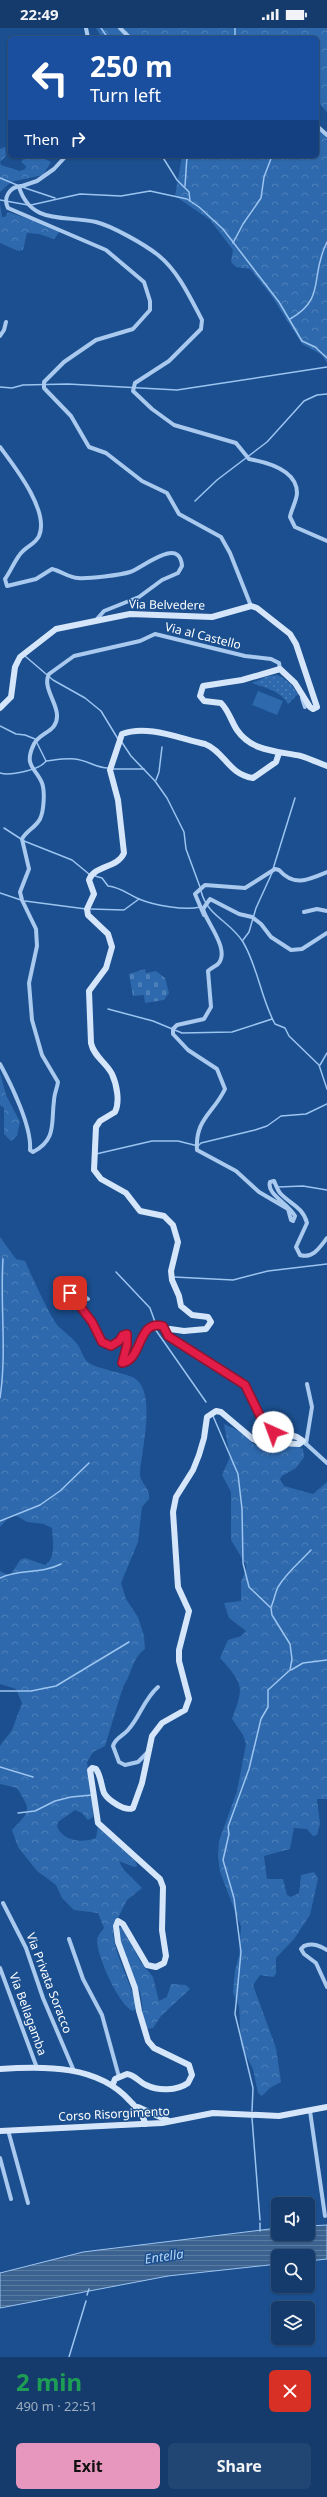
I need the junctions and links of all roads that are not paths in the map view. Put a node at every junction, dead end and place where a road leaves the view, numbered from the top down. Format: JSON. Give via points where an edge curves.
{"nodes":[{"id":1,"x":120,"y":28,"type":"edge"},
{"id":2,"x":128,"y":36,"type":"edge"},
{"id":3,"x":319,"y":128,"type":"edge"},
{"id":4,"x":327,"y":135,"type":"edge"},
{"id":5,"x":64,"y":158,"type":"edge"},
{"id":6,"x":22,"y":186,"type":"junction"},
{"id":7,"x":6,"y":322,"type":"dead end"},
{"id":8,"x":0,"y":336,"type":"edge"},
{"id":9,"x":0,"y":446,"type":"edge"},
{"id":10,"x":327,"y":541,"type":"edge"},
{"id":11,"x":251,"y":606,"type":"junction"},
{"id":12,"x":97,"y":619,"type":"junction"},
{"id":13,"x":280,"y":670,"type":"junction"},
{"id":14,"x":296,"y":683,"type":"junction"},
{"id":15,"x":305,"y":707,"type":"dead end"},
{"id":16,"x":0,"y":708,"type":"edge"},
{"id":17,"x":279,"y":753,"type":"junction"},
{"id":18,"x":327,"y":766,"type":"edge"},
{"id":19,"x":327,"y":872,"type":"edge"},
{"id":20,"x":327,"y":911,"type":"edge"},
{"id":21,"x":304,"y":912,"type":"dead end"},
{"id":22,"x":205,"y":915,"type":"junction"},
{"id":23,"x":327,"y":933,"type":"edge"},
{"id":24,"x":0,"y":1064,"type":"edge"},
{"id":25,"x":327,"y":1238,"type":"edge"},
{"id":26,"x":88,"y":1299,"type":"dead end"},
{"id":27,"x":167,"y":1331,"type":"junction"},
{"id":28,"x":308,"y":1384,"type":"dead end"},
{"id":29,"x":304,"y":1442,"type":"junction"},
{"id":30,"x":327,"y":1463,"type":"edge"},
{"id":31,"x":158,"y":1687,"type":"dead end"},
{"id":32,"x":149,"y":1752,"type":"junction"},
{"id":33,"x":3,"y":1903,"type":"dead end"},
{"id":34,"x":69,"y":1939,"type":"dead end"},
{"id":35,"x":327,"y":1950,"type":"edge"},
{"id":36,"x":0,"y":1968,"type":"edge"},
{"id":37,"x":327,"y":1986,"type":"edge"},
{"id":38,"x":37,"y":2068,"type":"junction"},
{"id":39,"x":0,"y":2069,"type":"edge"},
{"id":40,"x":74,"y":2071,"type":"junction"},
{"id":41,"x":119,"y":2077,"type":"junction"},
{"id":42,"x":113,"y":2084,"type":"junction"},
{"id":43,"x":134,"y":2105,"type":"junction"},
{"id":44,"x":327,"y":2107,"type":"edge"},
{"id":45,"x":310,"y":2111,"type":"junction"},
{"id":46,"x":151,"y":2114,"type":"junction"},
{"id":47,"x":170,"y":2122,"type":"junction"},
{"id":48,"x":148,"y":2124,"type":"junction"},
{"id":49,"x":0,"y":2130,"type":"edge"},
{"id":50,"x":8,"y":2130,"type":"junction"},
{"id":51,"x":0,"y":2158,"type":"edge"},
{"id":52,"x":11,"y":2199,"type":"dead end"},
{"id":53,"x":28,"y":2204,"type":"dead end"},
{"id":54,"x":325,"y":2216,"type":"dead end"}],
"edges":[{"from":1,"to":2,"type":"street"},
{"from":3,"to":4,"type":"street"},
{"from":5,"to":6,"type":"street","via":[[37,181]]},
{"from":6,"to":10,"type":"street","via":[[19,187],[23,198],[29,207],[40,214],[96,222],[157,254],[169,265],[202,320],[201,329],[169,362],[136,383],[133,391],[174,425],[236,443],[249,460],[267,463],[284,472],[294,480],[297,494],[290,517],[295,527]]},
{"from":6,"to":11,"type":"street","via":[[17,186],[6,196],[8,208],[106,250],[144,282],[150,301],[150,310],[133,329],[96,340],[52,373],[44,382],[44,388],[71,416],[89,447],[106,453],[142,481],[167,493],[179,514],[220,537],[230,553]]},
{"from":7,"to":8,"type":"street"},
{"from":9,"to":12,"type":"street","via":[[29,489],[41,524],[39,536],[21,552],[5,579],[7,586],[36,579],[52,569],[78,578],[129,573],[151,559],[171,553],[181,560],[182,566],[178,572],[139,597],[104,611]]},
{"from":11,"to":12,"type":"street","name":"Via Belvedere","via":[[212,617],[130,614]]},
{"from":11,"to":14,"type":"street","via":[[290,634],[296,644],[317,704],[316,708],[310,707]]},
{"from":12,"to":16,"type":"street","name":"Via Belvedere","via":[[56,629],[20,657],[15,667],[11,697]]},
{"from":13,"to":14,"type":"street"},
{"from":13,"to":17,"type":"street","via":[[242,680],[203,686],[200,696],[204,701],[221,703],[237,730],[250,742]]},
{"from":13,"to":24,"type":"street","name":"Via al Castello","via":[[279,663],[272,659],[245,656],[155,634],[140,641],[74,656],[49,674],[48,685],[57,722],[53,729],[34,743],[32,751],[30,765],[43,787],[42,812],[40,820],[22,839],[29,869],[20,892],[36,929],[37,946],[29,983],[32,1020],[42,1055],[58,1082],[54,1098],[53,1126],[46,1143],[33,1152],[30,1150],[31,1141],[22,1110]]},
{"from":14,"to":15,"type":"street"},
{"from":17,"to":18,"type":"street","via":[[302,757]]},
{"from":17,"to":27,"type":"street","via":[[276,762],[253,778],[236,773],[212,747],[206,744],[153,732],[128,732],[122,734],[119,739],[110,770],[118,800],[124,853],[120,860],[90,877],[94,894],[87,912],[112,940],[106,968],[89,991],[88,1014],[93,1051],[112,1074],[116,1090],[116,1108],[112,1115],[100,1121],[96,1127],[94,1170],[101,1178],[126,1193],[140,1211],[164,1216],[173,1225],[178,1242],[171,1271],[181,1306],[192,1315],[206,1316],[211,1320],[211,1325],[206,1329]]},
{"from":19,"to":22,"type":"street","via":[[298,881],[287,878],[280,870],[275,869],[245,888],[205,885],[195,894],[201,912]]},
{"from":20,"to":21,"type":"street","via":[[317,909]]},
{"from":22,"to":23,"type":"street","via":[[205,903],[210,900],[216,901],[239,914],[252,917],[271,937],[291,950],[302,949]]},
{"from":22,"to":25,"type":"street","via":[[219,938],[221,953],[218,965],[208,971],[211,1007],[204,1019],[177,1025],[173,1029],[178,1041],[217,1069],[225,1089],[200,1125],[196,1137],[197,1150],[236,1170],[259,1192],[288,1209],[293,1221],[295,1216],[291,1208],[272,1193],[269,1185],[270,1182],[274,1182],[279,1192],[300,1209],[305,1217],[307,1223],[296,1247],[300,1255],[311,1255]]},
{"from":26,"to":27,"type":"street","via":[[78,1293],[70,1293],[92,1322],[102,1342],[111,1346],[127,1334],[122,1363],[130,1359],[148,1328],[158,1325]]},
{"from":27,"to":29,"type":"street","via":[[168,1336],[245,1385],[268,1429],[297,1437]]},
{"from":28,"to":29,"type":"street","via":[[312,1407]]},
{"from":29,"to":30,"type":"street"},
{"from":29,"to":32,"type":"street","via":[[260,1442],[221,1412],[211,1413],[207,1417],[204,1438],[193,1470],[176,1497],[173,1512],[178,1587],[189,1611],[179,1650],[179,1661],[189,1699],[181,1714],[159,1726],[152,1736]]},
{"from":31,"to":32,"type":"street","via":[[129,1729],[113,1746],[119,1762],[125,1765],[138,1762]]},
{"from":32,"to":41,"type":"street","via":[[142,1783],[132,1809],[126,1809],[110,1799],[104,1792],[96,1768],[91,1768],[96,1817],[98,1822],[160,1878],[163,1887],[162,1930],[166,1956],[164,1963],[156,1967],[147,1965],[123,1924],[118,1921],[118,1942],[137,1994],[148,2041],[154,2048],[189,2065],[192,2074],[191,2080],[183,2087],[164,2090],[146,2085],[130,2075]]},
{"from":33,"to":40,"type":"street","name":"Via Privata Soracco","via":[[26,1948],[43,1998]]},
{"from":34,"to":41,"type":"street","via":[[76,1962],[102,2016]]},
{"from":35,"to":37,"type":"street","via":[[320,1945],[312,1944],[304,1946],[301,1950],[316,1963]]},
{"from":36,"to":38,"type":"street","name":"Via Bellagamba"},
{"from":38,"to":39,"type":"street"},
{"from":38,"to":40,"type":"street"},
{"from":40,"to":42,"type":"street","via":[[88,2073]]},
{"from":41,"to":42,"type":"street"},
{"from":42,"to":43,"type":"street"},
{"from":43,"to":46,"type":"street"},
{"from":43,"to":48,"type":"street"},
{"from":44,"to":45,"type":"street","name":"Corso Risorgimento"},
{"from":45,"to":47,"type":"street","name":"Corso Risorgimento","via":[[279,2116],[213,2113]]},
{"from":45,"to":54,"type":"street"},
{"from":46,"to":47,"type":"street"},
{"from":46,"to":48,"type":"street"},
{"from":47,"to":48,"type":"street","name":"Corso Risorgimento"},
{"from":48,"to":50,"type":"street","name":"Corso Risorgimento"},
{"from":49,"to":50,"type":"street","name":"Corso Risorgimento"},
{"from":50,"to":53,"type":"street"},
{"from":51,"to":52,"type":"street"}]}
